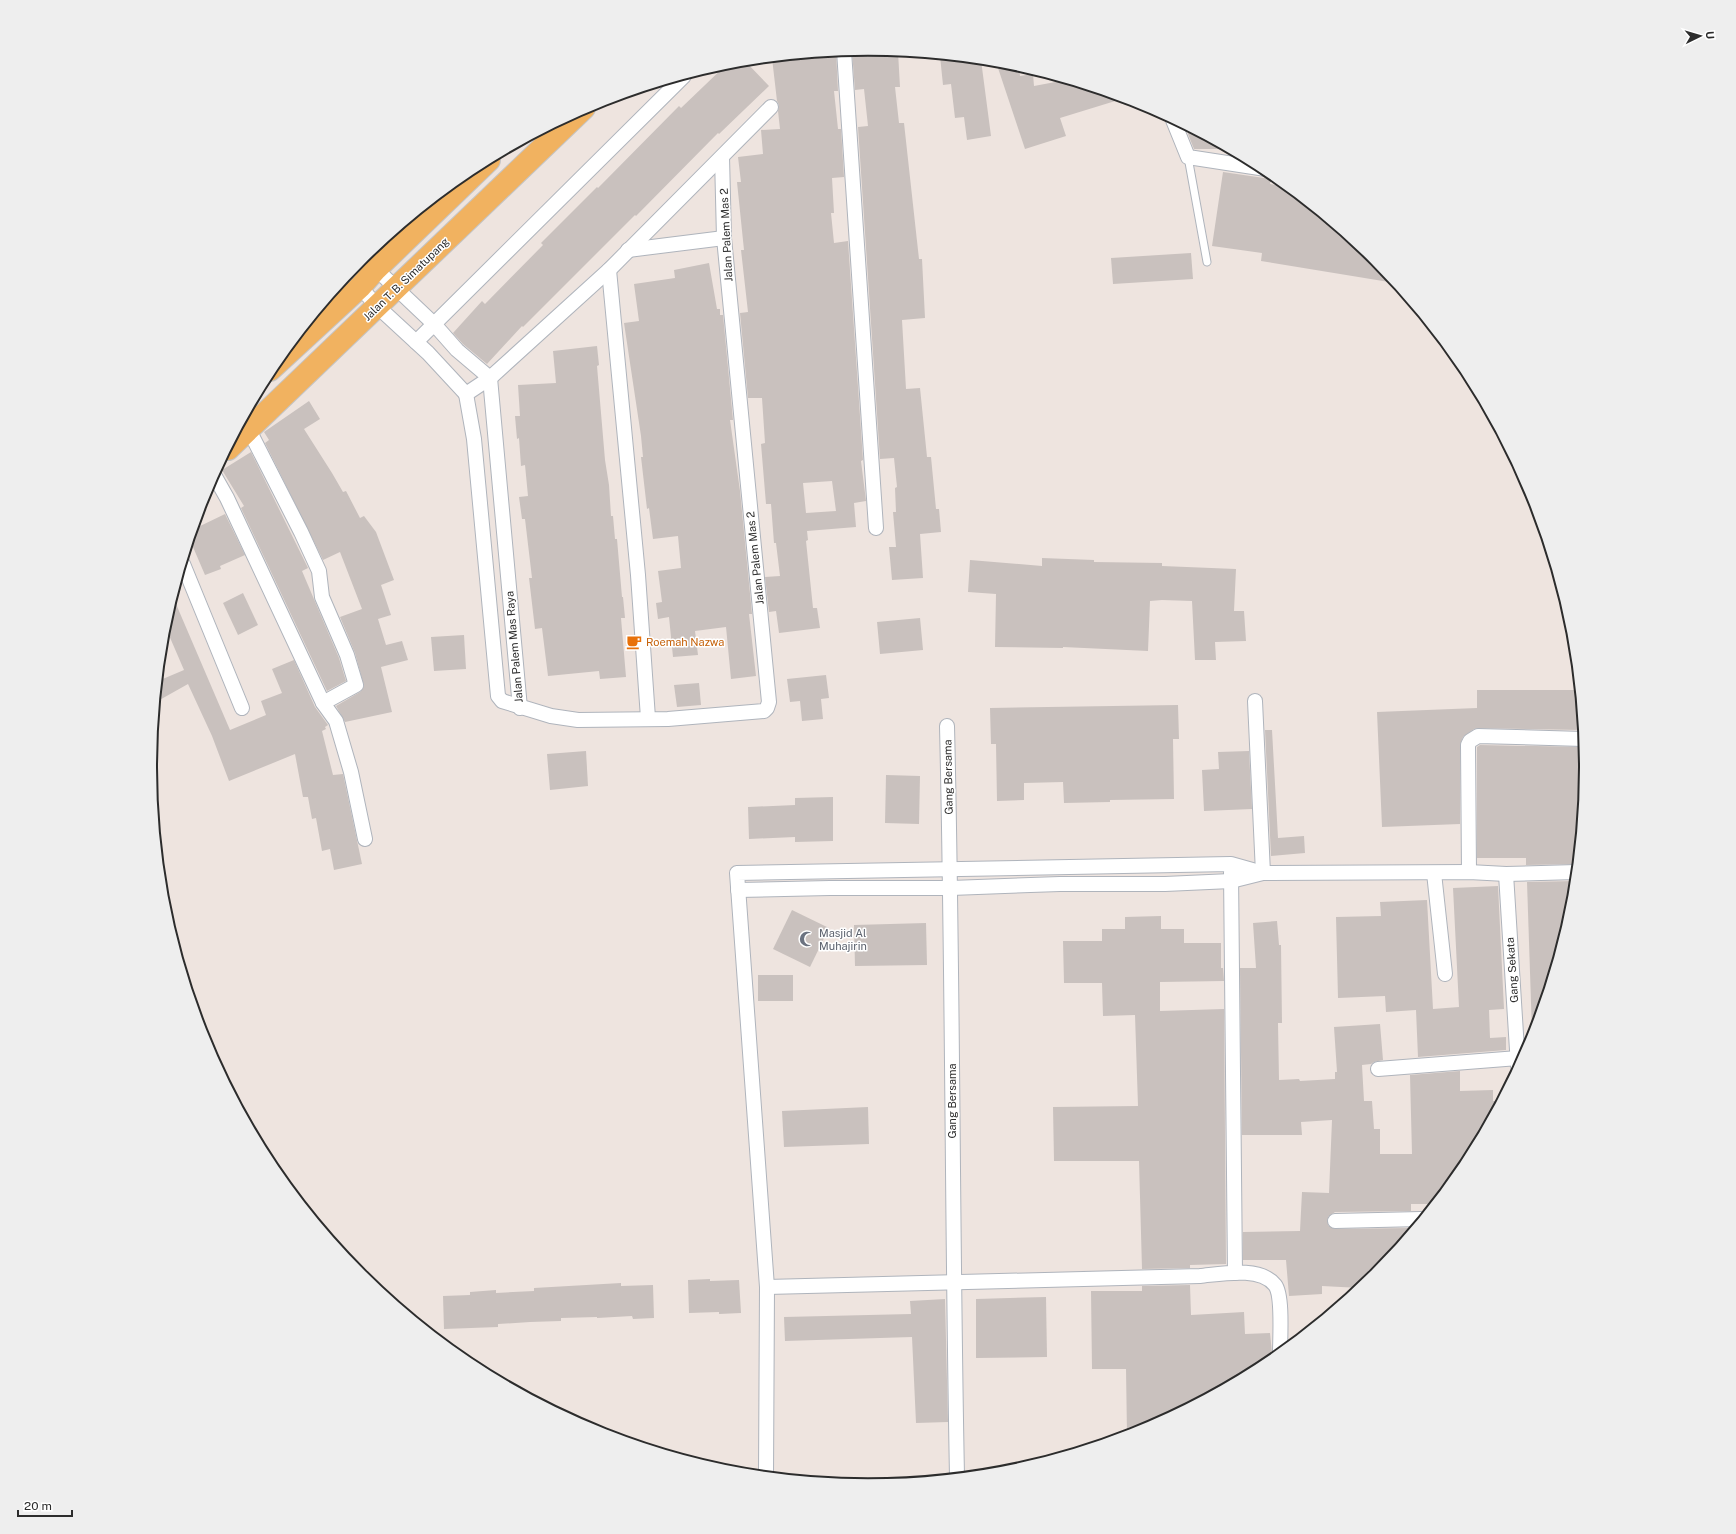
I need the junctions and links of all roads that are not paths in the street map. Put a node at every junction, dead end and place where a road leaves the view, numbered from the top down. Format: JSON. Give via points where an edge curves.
{"nodes":[{"id":1,"x":844,"y":57,"type":"edge"},
{"id":2,"x":678,"y":82,"type":"edge"},
{"id":3,"x":771,"y":107,"type":"dead end"},
{"id":4,"x":569,"y":122,"type":"edge"},
{"id":5,"x":1175,"y":126,"type":"edge"},
{"id":6,"x":722,"y":157,"type":"junction"},
{"id":7,"x":1188,"y":157,"type":"junction"},
{"id":8,"x":1235,"y":159,"type":"edge"},
{"id":9,"x":471,"y":178,"type":"edge"},
{"id":10,"x":724,"y":238,"type":"junction"},
{"id":11,"x":628,"y":250,"type":"junction"},
{"id":12,"x":1207,"y":262,"type":"dead end"},
{"id":13,"x":376,"y":269,"type":"junction"},
{"id":14,"x":609,"y":270,"type":"junction"},
{"id":15,"x":360,"y":287,"type":"junction"},
{"id":16,"x":396,"y":289,"type":"junction"},
{"id":17,"x":377,"y":306,"type":"junction"},
{"id":18,"x":434,"y":324,"type":"junction"},
{"id":19,"x":416,"y":342,"type":"junction"},
{"id":20,"x":294,"y":347,"type":"edge"},
{"id":21,"x":490,"y":378,"type":"junction"},
{"id":22,"x":466,"y":394,"type":"junction"},
{"id":23,"x":249,"y":430,"type":"junction"},
{"id":24,"x":235,"y":443,"type":"edge"},
{"id":25,"x":217,"y":481,"type":"edge"},
{"id":26,"x":876,"y":528,"type":"dead end"},
{"id":27,"x":185,"y":569,"type":"edge"},
{"id":28,"x":1255,"y":701,"type":"dead end"},
{"id":29,"x":323,"y":703,"type":"junction"},
{"id":30,"x":242,"y":708,"type":"dead end"},
{"id":31,"x":520,"y":708,"type":"junction"},
{"id":32,"x":648,"y":718,"type":"junction"},
{"id":33,"x":947,"y":726,"type":"dead end"},
{"id":34,"x":1578,"y":739,"type":"edge"},
{"id":35,"x":365,"y":839,"type":"dead end"},
{"id":36,"x":1231,"y":864,"type":"junction"},
{"id":37,"x":1165,"y":865,"type":"junction"},
{"id":38,"x":1058,"y":867,"type":"junction"},
{"id":39,"x":950,"y":868,"type":"junction"},
{"id":40,"x":830,"y":871,"type":"junction"},
{"id":41,"x":1469,"y":872,"type":"junction"},
{"id":42,"x":1571,"y":872,"type":"edge"},
{"id":43,"x":1263,"y":873,"type":"junction"},
{"id":44,"x":1434,"y":873,"type":"junction"},
{"id":45,"x":1506,"y":874,"type":"junction"},
{"id":46,"x":1231,"y":881,"type":"junction"},
{"id":47,"x":1060,"y":884,"type":"junction"},
{"id":48,"x":1165,"y":884,"type":"junction"},
{"id":49,"x":830,"y":888,"type":"junction"},
{"id":50,"x":951,"y":888,"type":"junction"},
{"id":51,"x":738,"y":890,"type":"junction"},
{"id":52,"x":1445,"y":974,"type":"dead end"},
{"id":53,"x":1518,"y":1055,"type":"edge"},
{"id":54,"x":1515,"y":1062,"type":"edge"},
{"id":55,"x":1378,"y":1068,"type":"dead end"},
{"id":56,"x":1417,"y":1219,"type":"edge"},
{"id":57,"x":1335,"y":1221,"type":"dead end"},
{"id":58,"x":1235,"y":1273,"type":"junction"},
{"id":59,"x":953,"y":1283,"type":"junction"},
{"id":60,"x":767,"y":1287,"type":"junction"},
{"id":61,"x":1280,"y":1346,"type":"edge"},
{"id":62,"x":766,"y":1470,"type":"edge"},
{"id":63,"x":957,"y":1472,"type":"edge"}],
"edges":[{"from":1,"to":26,"type":"street"},
{"from":2,"to":18,"type":"street"},
{"from":3,"to":6,"type":"street"},
{"from":4,"to":16,"type":"main road","name":"Jalan T. B. Simatupang"},
{"from":5,"to":7,"type":"street"},
{"from":6,"to":10,"type":"street","name":"Jalan Palem Mas 2"},
{"from":6,"to":11,"type":"street"},
{"from":7,"to":8,"type":"street"},
{"from":7,"to":12,"type":"lane"},
{"from":9,"to":13,"type":"main road"},
{"from":10,"to":11,"type":"street"},
{"from":10,"to":32,"type":"street","name":"Jalan Palem Mas 2","via":[[769,702],[764,711],[668,719]]},
{"from":11,"to":14,"type":"street"},
{"from":13,"to":15,"type":"main road"},
{"from":13,"to":16,"type":"street"},
{"from":14,"to":21,"type":"street"},
{"from":14,"to":32,"type":"street","via":[[638,575]]},
{"from":15,"to":17,"type":"street"},
{"from":15,"to":20,"type":"main road"},
{"from":16,"to":17,"type":"main road","name":"Jalan T. B. Simatupang"},
{"from":16,"to":18,"type":"street"},
{"from":17,"to":19,"type":"street"},
{"from":17,"to":23,"type":"main road","name":"Jalan T. B. Simatupang"},
{"from":18,"to":19,"type":"street"},
{"from":18,"to":21,"type":"street","via":[[458,350]]},
{"from":19,"to":22,"type":"street"},
{"from":21,"to":22,"type":"street"},
{"from":21,"to":31,"type":"street","name":"Jalan Palem Mas Raya"},
{"from":22,"to":31,"type":"street","name":"Jalan Palem Mas Raya","via":[[474,439],[498,696],[502,701]]},
{"from":23,"to":24,"type":"main road","name":"Jalan T. B. Simatupang"},
{"from":23,"to":29,"type":"street","via":[[319,571],[322,597],[347,655],[356,685]]},
{"from":25,"to":29,"type":"street"},
{"from":27,"to":30,"type":"street"},
{"from":28,"to":43,"type":"street"},
{"from":29,"to":35,"type":"street","via":[[336,721],[349,764]]},
{"from":31,"to":32,"type":"street","name":"Jalan Palem Mas 2","via":[[578,720]]},
{"from":33,"to":39,"type":"street","name":"Gang Bersama"},
{"from":34,"to":41,"type":"street","via":[[1478,736],[1470,741]]},
{"from":36,"to":37,"type":"street"},
{"from":36,"to":43,"type":"street"},
{"from":36,"to":46,"type":"street"},
{"from":37,"to":38,"type":"street"},
{"from":37,"to":48,"type":"street"},
{"from":38,"to":39,"type":"street"},
{"from":38,"to":47,"type":"street"},
{"from":39,"to":40,"type":"street"},
{"from":39,"to":50,"type":"street","name":"Gang Bersama"},
{"from":40,"to":49,"type":"street"},
{"from":40,"to":51,"type":"street","via":[[738,873]]},
{"from":41,"to":44,"type":"street"},
{"from":41,"to":45,"type":"street"},
{"from":42,"to":45,"type":"street"},
{"from":43,"to":44,"type":"street"},
{"from":43,"to":46,"type":"street"},
{"from":44,"to":52,"type":"street"},
{"from":45,"to":53,"type":"street","name":"Gang Sekata"},
{"from":46,"to":48,"type":"street"},
{"from":46,"to":58,"type":"street"},
{"from":47,"to":48,"type":"street"},
{"from":47,"to":50,"type":"street"},
{"from":49,"to":50,"type":"street"},
{"from":49,"to":51,"type":"street"},
{"from":50,"to":59,"type":"street","name":"Gang Bersama"},
{"from":51,"to":60,"type":"street"},
{"from":54,"to":55,"type":"street"},
{"from":56,"to":57,"type":"street"},
{"from":58,"to":59,"type":"street"},
{"from":58,"to":61,"type":"street","via":[[1254,1274],[1266,1278],[1276,1286],[1280,1301]]},
{"from":59,"to":60,"type":"street"},
{"from":59,"to":63,"type":"street","name":"Gang Bersama"},
{"from":60,"to":62,"type":"street"}]}
